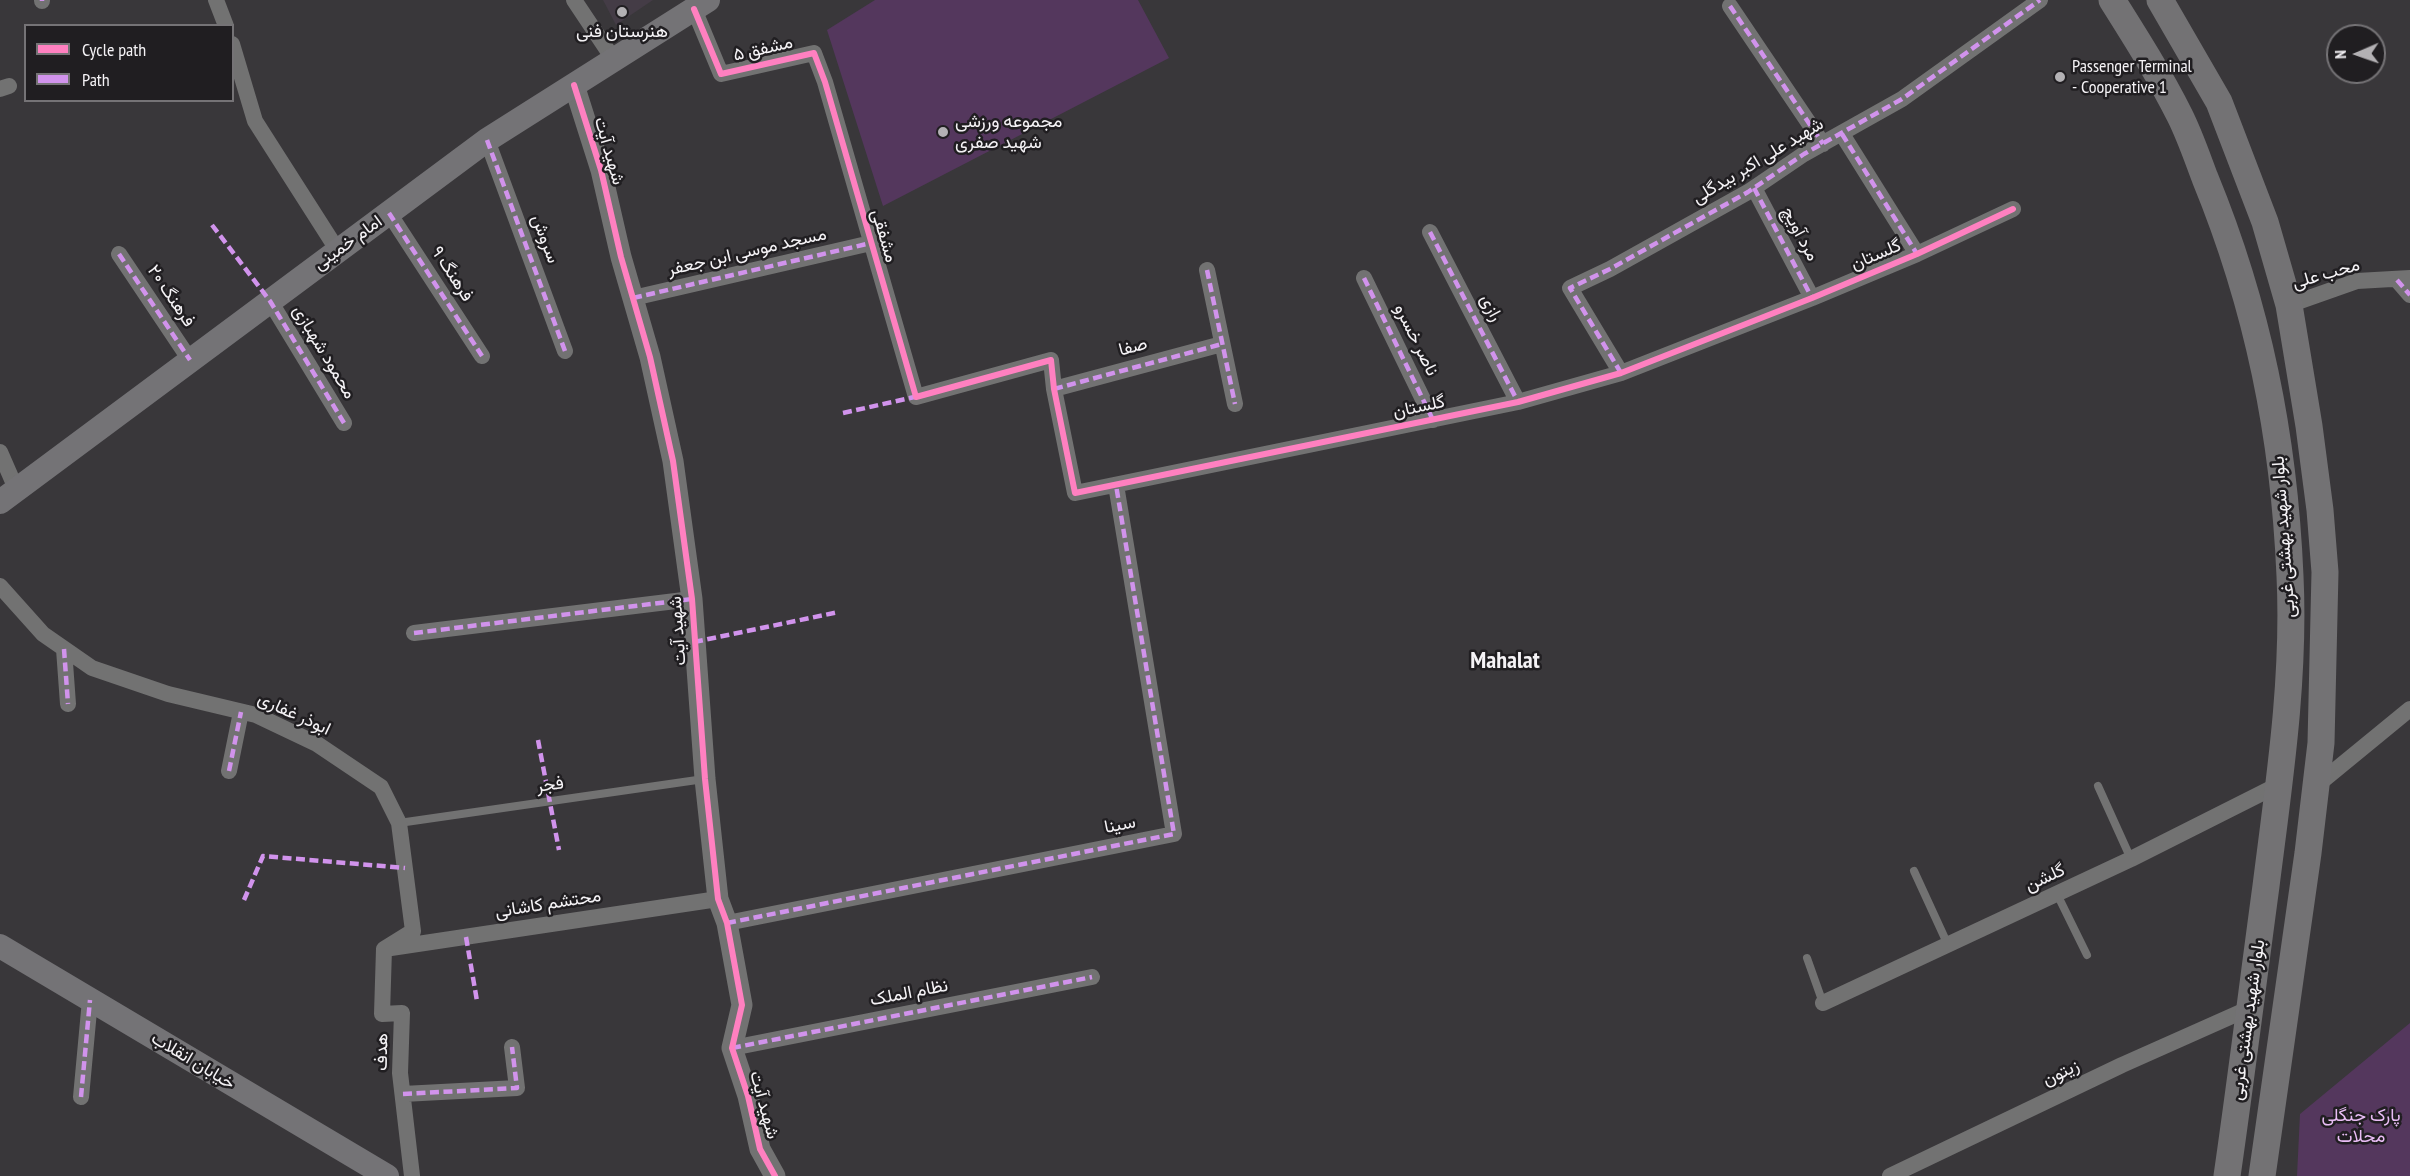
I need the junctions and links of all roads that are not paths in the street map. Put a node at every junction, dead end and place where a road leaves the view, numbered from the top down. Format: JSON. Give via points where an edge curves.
{"nodes":[{"id":1,"x":216,"y":0,"type":"edge"},
{"id":2,"x":574,"y":0,"type":"edge"},
{"id":3,"x":2040,"y":0,"type":"edge"},
{"id":4,"x":2112,"y":0,"type":"edge"},
{"id":5,"x":2160,"y":0,"type":"edge"},
{"id":6,"x":701,"y":4,"type":"edge"},
{"id":7,"x":1730,"y":6,"type":"dead end"},
{"id":8,"x":225,"y":24,"type":"edge"},
{"id":9,"x":234,"y":51,"type":"edge"},
{"id":10,"x":614,"y":60,"type":"junction"},
{"id":11,"x":825,"y":82,"type":"joint"},
{"id":12,"x":574,"y":85,"type":"junction"},
{"id":13,"x":1842,"y":134,"type":"junction"},
{"id":14,"x":487,"y":140,"type":"junction"},
{"id":15,"x":1822,"y":144,"type":"junction"},
{"id":16,"x":1754,"y":188,"type":"junction"},
{"id":17,"x":2013,"y":208,"type":"dead end"},
{"id":18,"x":389,"y":213,"type":"junction"},
{"id":19,"x":1430,"y":232,"type":"dead end"},
{"id":20,"x":871,"y":243,"type":"junction"},
{"id":21,"x":338,"y":251,"type":"junction"},
{"id":22,"x":119,"y":254,"type":"dead end"},
{"id":23,"x":1917,"y":254,"type":"junction"},
{"id":24,"x":1207,"y":270,"type":"dead end"},
{"id":25,"x":1364,"y":278,"type":"dead end"},
{"id":26,"x":2404,"y":279,"type":"edge"},
{"id":27,"x":2410,"y":295,"type":"edge"},
{"id":28,"x":633,"y":298,"type":"junction"},
{"id":29,"x":1812,"y":298,"type":"junction"},
{"id":30,"x":270,"y":301,"type":"junction"},
{"id":31,"x":2289,"y":305,"type":"junction"},
{"id":32,"x":1222,"y":344,"type":"junction"},
{"id":33,"x":566,"y":351,"type":"dead end"},
{"id":34,"x":482,"y":356,"type":"dead end"},
{"id":35,"x":190,"y":360,"type":"junction"},
{"id":36,"x":1621,"y":373,"type":"junction"},
{"id":37,"x":1054,"y":388,"type":"junction"},
{"id":38,"x":916,"y":397,"type":"joint"},
{"id":39,"x":1518,"y":402,"type":"junction"},
{"id":40,"x":1236,"y":404,"type":"dead end"},
{"id":41,"x":1433,"y":420,"type":"junction"},
{"id":42,"x":344,"y":423,"type":"dead end"},
{"id":43,"x":0,"y":452,"type":"edge"},
{"id":44,"x":1116,"y":485,"type":"junction"},
{"id":45,"x":8,"y":496,"type":"edge"},
{"id":46,"x":0,"y":586,"type":"edge"},
{"id":47,"x":692,"y":599,"type":"junction"},
{"id":48,"x":414,"y":633,"type":"dead end"},
{"id":49,"x":64,"y":649,"type":"junction"},
{"id":50,"x":68,"y":704,"type":"dead end"},
{"id":51,"x":2410,"y":709,"type":"edge"},
{"id":52,"x":241,"y":712,"type":"junction"},
{"id":53,"x":229,"y":771,"type":"dead end"},
{"id":54,"x":705,"y":779,"type":"junction"},
{"id":55,"x":2280,"y":784,"type":"junction"},
{"id":56,"x":2098,"y":786,"type":"dead end"},
{"id":57,"x":2316,"y":786,"type":"junction"},
{"id":58,"x":399,"y":824,"type":"junction"},
{"id":59,"x":2131,"y":860,"type":"junction"},
{"id":60,"x":1914,"y":870,"type":"dead end"},
{"id":61,"x":2056,"y":894,"type":"junction"},
{"id":62,"x":718,"y":898,"type":"junction"},
{"id":63,"x":727,"y":923,"type":"junction"},
{"id":64,"x":1948,"y":945,"type":"junction"},
{"id":65,"x":0,"y":946,"type":"edge"},
{"id":66,"x":384,"y":949,"type":"junction"},
{"id":67,"x":2087,"y":955,"type":"dead end"},
{"id":68,"x":1807,"y":958,"type":"dead end"},
{"id":69,"x":1092,"y":977,"type":"dead end"},
{"id":70,"x":90,"y":1000,"type":"junction"},
{"id":71,"x":1823,"y":1003,"type":"joint"},
{"id":72,"x":2250,"y":1008,"type":"junction"},
{"id":73,"x":512,"y":1047,"type":"dead end"},
{"id":74,"x":732,"y":1048,"type":"junction"},
{"id":75,"x":403,"y":1094,"type":"junction"},
{"id":76,"x":81,"y":1097,"type":"dead end"},
{"id":77,"x":2224,"y":1174,"type":"edge"},
{"id":78,"x":387,"y":1176,"type":"edge"},
{"id":79,"x":412,"y":1176,"type":"edge"},
{"id":80,"x":775,"y":1176,"type":"edge"},
{"id":81,"x":1890,"y":1176,"type":"edge"},
{"id":82,"x":2262,"y":1176,"type":"edge"}],
"edges":[{"from":1,"to":8,"type":"street"},
{"from":2,"to":10,"type":"street"},
{"from":3,"to":13,"type":"street","name":"شهید علی اکبر بیدگلی","via":[[1902,99]]},
{"from":4,"to":55,"type":"main road","name":"بلوار شهید بهشتی غربی","via":[[2181,117],[2228,233],[2265,365],[2277,432],[2290,577]]},
{"from":5,"to":31,"type":"main road","name":"بلوار شهید بهشتی غربی","via":[[2219,102],[2265,222]]},
{"from":6,"to":10,"type":"main road","name":"امام خمینی"},
{"from":6,"to":11,"type":"street","name":"مشفق ۵","via":[[721,74],[814,53]]},
{"from":7,"to":15,"type":"street"},
{"from":9,"to":21,"type":"street","via":[[255,121]]},
{"from":10,"to":12,"type":"main road","name":"امام خمینی"},
{"from":11,"to":20,"type":"street","name":"مشفقی"},
{"from":12,"to":14,"type":"main road","name":"امام خمینی"},
{"from":12,"to":28,"type":"street","name":"شهید آیت","via":[[601,170]]},
{"from":13,"to":15,"type":"street","name":"شهید علی اکبر بیدگلی"},
{"from":13,"to":23,"type":"street","name":"گلستان"},
{"from":14,"to":18,"type":"main road","name":"امام خمینی"},
{"from":14,"to":33,"type":"street","name":"سروش"},
{"from":15,"to":16,"type":"street","name":"شهید علی اکبر بیدگلی"},
{"from":16,"to":29,"type":"street","name":"مرد آویچ"},
{"from":16,"to":36,"type":"street","name":"شهید علی اکبر بیدگلی","via":[[1570,288]]},
{"from":17,"to":23,"type":"street","name":"گلستان"},
{"from":18,"to":21,"type":"main road","name":"امام خمینی"},
{"from":18,"to":34,"type":"street","name":"فرهنگ ۹"},
{"from":19,"to":39,"type":"street","name":"رازی"},
{"from":20,"to":28,"type":"street","name":"مسجد موسی ابن جعفر"},
{"from":20,"to":38,"type":"street","name":"مشفقی"},
{"from":21,"to":30,"type":"main road","name":"امام خمینی"},
{"from":22,"to":35,"type":"street","name":"فرهنگ ۲۰"},
{"from":23,"to":29,"type":"street","name":"گلستان"},
{"from":24,"to":32,"type":"street"},
{"from":25,"to":41,"type":"street","name":"ناصر خسرو"},
{"from":26,"to":27,"type":"street"},
{"from":26,"to":31,"type":"street","name":"محب علی","via":[[2357,281]]},
{"from":28,"to":47,"type":"street","name":"شهید آیت","via":[[673,461]]},
{"from":29,"to":36,"type":"street","name":"گلستان"},
{"from":30,"to":35,"type":"main road","name":"امام خمینی"},
{"from":30,"to":42,"type":"street","name":"محمود شهبازی"},
{"from":31,"to":57,"type":"main road","name":"بلوار شهید بهشتی غربی","via":[[2309,426],[2325,572],[2321,743]]},
{"from":32,"to":37,"type":"street","name":"صفا"},
{"from":32,"to":40,"type":"street"},
{"from":35,"to":45,"type":"main road","name":"امام خمینی"},
{"from":36,"to":39,"type":"street","name":"گلستان"},
{"from":37,"to":38,"type":"street","name":"گلستان","via":[[1051,360]]},
{"from":37,"to":44,"type":"street","name":"گلستان","via":[[1075,493]]},
{"from":39,"to":41,"type":"street","name":"گلستان"},
{"from":41,"to":44,"type":"street","name":"گلستان"},
{"from":43,"to":45,"type":"street"},
{"from":44,"to":63,"type":"street","name":"سینا","via":[[1174,834]]},
{"from":46,"to":49,"type":"street","name":"ابوذر غفاری","via":[[43,634]]},
{"from":47,"to":48,"type":"street"},
{"from":47,"to":54,"type":"street","name":"شهید آیت"},
{"from":49,"to":50,"type":"street"},
{"from":49,"to":52,"type":"street","name":"ابوذر غفاری","via":[[92,668]]},
{"from":51,"to":57,"type":"street"},
{"from":52,"to":53,"type":"street"},
{"from":52,"to":58,"type":"street","name":"ابوذر غفاری","via":[[256,715],[317,744],[381,787]]},
{"from":54,"to":58,"type":"lane","name":"فجر"},
{"from":54,"to":62,"type":"street","name":"شهید آیت"},
{"from":55,"to":59,"type":"street","name":"گلشن"},
{"from":55,"to":72,"type":"main road","name":"بلوار شهید بهشتی غربی"},
{"from":56,"to":59,"type":"lane"},
{"from":57,"to":82,"type":"main road","name":"بلوار شهید بهشتی غربی"},
{"from":58,"to":66,"type":"street","name":"ابوذر غفاری","via":[[413,931]]},
{"from":59,"to":61,"type":"street","name":"گلشن"},
{"from":60,"to":64,"type":"lane"},
{"from":61,"to":64,"type":"street","name":"گلشن"},
{"from":61,"to":67,"type":"lane"},
{"from":62,"to":63,"type":"street","name":"شهید آیت"},
{"from":62,"to":66,"type":"street","name":"محتشم کاشانی"},
{"from":63,"to":74,"type":"street","name":"شهید آیت","via":[[741,1005]]},
{"from":64,"to":71,"type":"street","name":"گلشن"},
{"from":65,"to":70,"type":"main road","name":"خیابان انقلاب"},
{"from":66,"to":75,"type":"street","name":"هدف","via":[[382,1014],[402,1013]]},
{"from":68,"to":71,"type":"lane"},
{"from":69,"to":74,"type":"street","name":"نظام الملک"},
{"from":70,"to":76,"type":"street"},
{"from":70,"to":78,"type":"main road","name":"خیابان انقلاب"},
{"from":72,"to":77,"type":"main road","name":"بلوار شهید بهشتی غربی"},
{"from":72,"to":81,"type":"street","name":"زیتون"},
{"from":73,"to":75,"type":"street","via":[[517,1088]]},
{"from":74,"to":80,"type":"street","name":"شهید آیت","via":[[760,1149]]},
{"from":75,"to":79,"type":"street","name":"هدف"}]}
